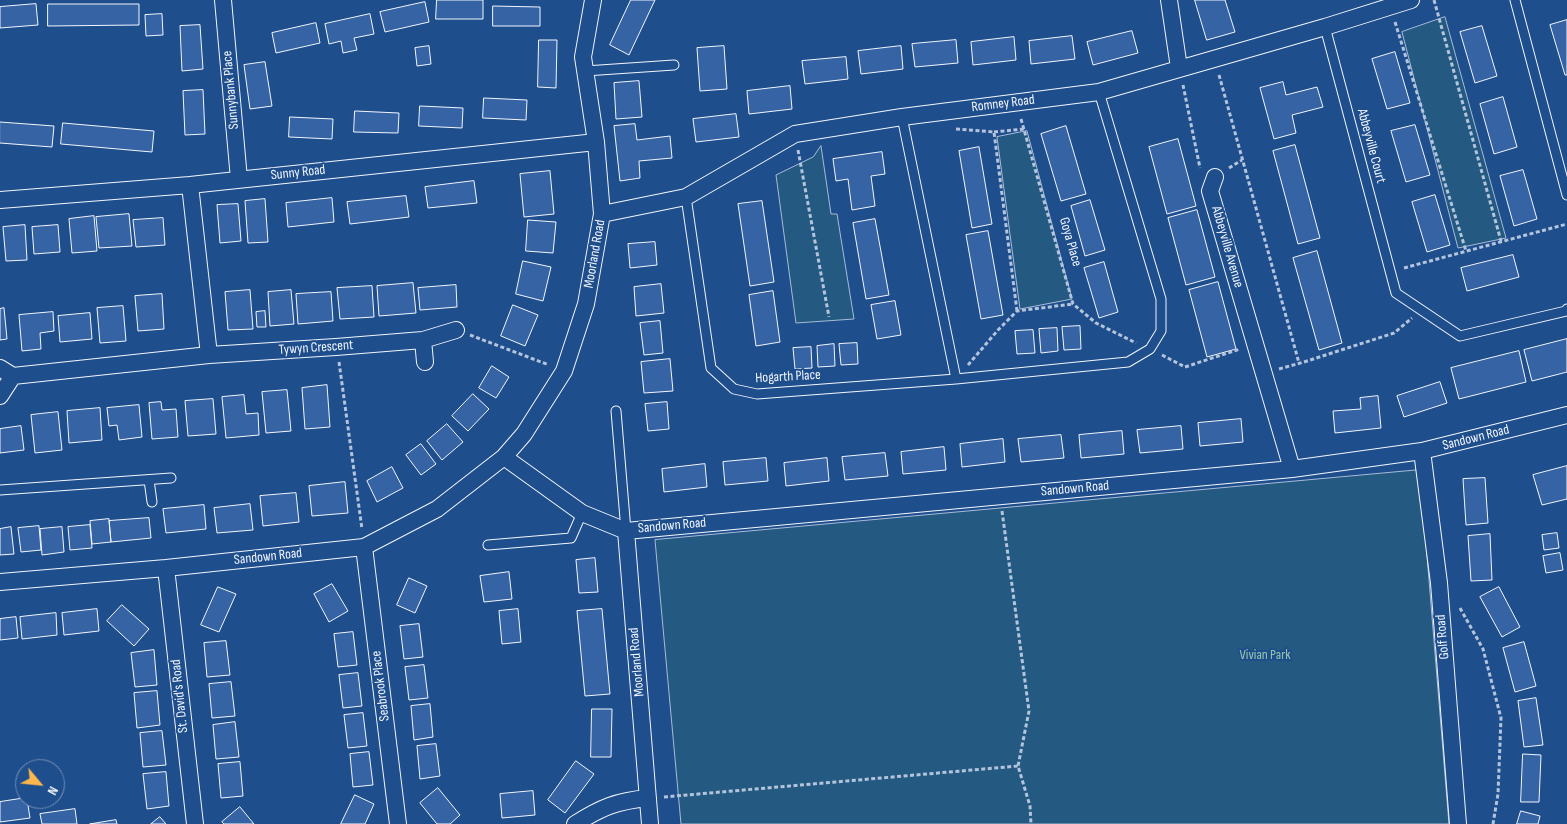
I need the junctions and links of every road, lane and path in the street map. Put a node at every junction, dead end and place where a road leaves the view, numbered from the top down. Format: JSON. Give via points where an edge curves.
{"nodes":[{"id":1,"x":223,"y":0,"type":"edge"},
{"id":2,"x":593,"y":0,"type":"edge"},
{"id":3,"x":1169,"y":0,"type":"edge"},
{"id":4,"x":1434,"y":0,"type":"edge"},
{"id":5,"x":1516,"y":0,"type":"edge"},
{"id":6,"x":1401,"y":2,"type":"edge"},
{"id":7,"x":1324,"y":28,"type":"junction"},
{"id":8,"x":1215,"y":58,"type":"junction"},
{"id":9,"x":674,"y":65,"type":"dead end"},
{"id":10,"x":1180,"y":68,"type":"junction"},
{"id":11,"x":586,"y":71,"type":"junction"},
{"id":12,"x":1100,"y":92,"type":"junction"},
{"id":13,"x":1016,"y":102,"type":"junction"},
{"id":14,"x":902,"y":117,"type":"junction"},
{"id":15,"x":948,"y":129,"type":"dead end"},
{"id":16,"x":1024,"y":129,"type":"junction"},
{"id":17,"x":994,"y":132,"type":"junction"},
{"id":18,"x":795,"y":134,"type":"junction"},
{"id":19,"x":596,"y":142,"type":"junction"},
{"id":20,"x":1215,"y":177,"type":"joint"},
{"id":21,"x":239,"y":179,"type":"junction"},
{"id":22,"x":190,"y":185,"type":"junction"},
{"id":23,"x":1567,"y":195,"type":"edge"},
{"id":24,"x":686,"y":198,"type":"junction"},
{"id":25,"x":0,"y":200,"type":"edge"},
{"id":26,"x":602,"y":214,"type":"junction"},
{"id":27,"x":1567,"y":224,"type":"edge"},
{"id":28,"x":1501,"y":242,"type":"junction"},
{"id":29,"x":1466,"y":251,"type":"junction"},
{"id":30,"x":1390,"y":272,"type":"junction"},
{"id":31,"x":1073,"y":304,"type":"junction"},
{"id":32,"x":1567,"y":309,"type":"edge"},
{"id":33,"x":1422,"y":310,"type":"junction"},
{"id":34,"x":1017,"y":311,"type":"junction"},
{"id":35,"x":829,"y":317,"type":"dead end"},
{"id":36,"x":456,"y":330,"type":"joint"},
{"id":37,"x":423,"y":340,"type":"junction"},
{"id":38,"x":1255,"y":344,"type":"junction"},
{"id":39,"x":336,"y":347,"type":"junction"},
{"id":40,"x":1150,"y":349,"type":"junction"},
{"id":41,"x":210,"y":355,"type":"junction"},
{"id":42,"x":425,"y":362,"type":"dead end"},
{"id":43,"x":1299,"y":363,"type":"junction"},
{"id":44,"x":564,"y":371,"type":"junction"},
{"id":45,"x":6,"y":372,"type":"edge"},
{"id":46,"x":1264,"y":373,"type":"junction"},
{"id":47,"x":956,"y":379,"type":"junction"},
{"id":48,"x":0,"y":396,"type":"edge"},
{"id":49,"x":616,"y":411,"type":"dead end"},
{"id":50,"x":1567,"y":415,"type":"edge"},
{"id":51,"x":1422,"y":451,"type":"junction"},
{"id":52,"x":504,"y":457,"type":"junction"},
{"id":53,"x":1292,"y":469,"type":"junction"},
{"id":54,"x":170,"y":478,"type":"dead end"},
{"id":55,"x":149,"y":480,"type":"junction"},
{"id":56,"x":0,"y":490,"type":"edge"},
{"id":57,"x":1000,"y":496,"type":"junction"},
{"id":58,"x":152,"y":502,"type":"dead end"},
{"id":59,"x":582,"y":513,"type":"junction"},
{"id":60,"x":626,"y":531,"type":"junction"},
{"id":61,"x":488,"y":545,"type":"dead end"},
{"id":62,"x":364,"y":547,"type":"junction"},
{"id":63,"x":166,"y":568,"type":"junction"},
{"id":64,"x":0,"y":582,"type":"edge"},
{"id":65,"x":1460,"y":608,"type":"dead end"},
{"id":66,"x":1018,"y":766,"type":"junction"},
{"id":67,"x":648,"y":798,"type":"junction"},
{"id":68,"x":194,"y":824,"type":"edge"},
{"id":69,"x":398,"y":824,"type":"edge"},
{"id":70,"x":575,"y":824,"type":"edge"},
{"id":71,"x":650,"y":824,"type":"edge"},
{"id":72,"x":1031,"y":824,"type":"edge"},
{"id":73,"x":1458,"y":824,"type":"edge"},
{"id":74,"x":1493,"y":824,"type":"edge"}],
"edges":[{"from":1,"to":21,"type":"street","name":"Sunnybank Place"},
{"from":2,"to":11,"type":"street","name":"Moorland Road","via":[[583,57]]},
{"from":3,"to":10,"type":"street"},
{"from":4,"to":28,"type":"path"},
{"from":5,"to":23,"type":"lane"},
{"from":6,"to":7,"type":"street","name":"Romney Road"},
{"from":6,"to":29,"type":"path"},
{"from":7,"to":8,"type":"street","name":"Romney Road"},
{"from":7,"to":30,"type":"lane","name":"Abbeyville Court"},
{"from":8,"to":10,"type":"street","name":"Romney Road"},
{"from":8,"to":43,"type":"path"},
{"from":9,"to":11,"type":"lane"},
{"from":10,"to":12,"type":"street","name":"Romney Road"},
{"from":10,"to":20,"type":"path","via":[[1200,168]]},
{"from":11,"to":19,"type":"street","name":"Moorland Road"},
{"from":12,"to":13,"type":"street","name":"Romney Road"},
{"from":12,"to":40,"type":"lane","via":[[1161,299],[1161,331]]},
{"from":13,"to":14,"type":"street","name":"Romney Road"},
{"from":13,"to":16,"type":"path","name":"Goya Place"},
{"from":14,"to":18,"type":"street","name":"Romney Road"},
{"from":14,"to":47,"type":"lane"},
{"from":15,"to":17,"type":"path"},
{"from":16,"to":17,"type":"path"},
{"from":16,"to":31,"type":"path","name":"Goya Place"},
{"from":17,"to":34,"type":"path"},
{"from":18,"to":24,"type":"street","name":"Romney Road"},
{"from":18,"to":35,"type":"path"},
{"from":19,"to":21,"type":"street","name":"Sunny Road"},
{"from":19,"to":26,"type":"street","name":"Moorland Road"},
{"from":20,"to":38,"type":"street","name":"Abbeyville Avenue","via":[[1210,191]]},
{"from":21,"to":22,"type":"street","name":"Sunny Road"},
{"from":22,"to":25,"type":"street","name":"Sunny Road"},
{"from":22,"to":41,"type":"street"},
{"from":24,"to":26,"type":"street","name":"Romney Road"},
{"from":24,"to":47,"type":"lane","name":"Hogarth Place","via":[[711,368],[734,389],[757,394]]},
{"from":26,"to":44,"type":"street","name":"Moorland Road","via":[[586,304]]},
{"from":27,"to":28,"type":"path"},
{"from":28,"to":29,"type":"path"},
{"from":29,"to":30,"type":"path"},
{"from":30,"to":33,"type":"lane","name":"Abbeyville Court","via":[[1396,293]]},
{"from":31,"to":34,"type":"path"},
{"from":31,"to":40,"type":"path","via":[[1096,323]]},
{"from":32,"to":33,"type":"lane","name":"Abbeyville Court","via":[[1460,336]]},
{"from":33,"to":43,"type":"path","via":[[1394,333]]},
{"from":34,"to":47,"type":"path"},
{"from":36,"to":37,"type":"street","name":"Tywyn Crescent"},
{"from":36,"to":44,"type":"path"},
{"from":37,"to":39,"type":"street","name":"Tywyn Crescent"},
{"from":37,"to":42,"type":"street"},
{"from":38,"to":40,"type":"path","via":[[1186,367]]},
{"from":38,"to":46,"type":"street","name":"Abbeyville Avenue"},
{"from":39,"to":41,"type":"street","name":"Tywyn Crescent"},
{"from":39,"to":62,"type":"path"},
{"from":40,"to":47,"type":"lane","via":[[1128,362]]},
{"from":41,"to":45,"type":"street","name":"Tywyn Crescent"},
{"from":43,"to":46,"type":"path"},
{"from":44,"to":52,"type":"street","name":"Moorland Road","via":[[524,434]]},
{"from":45,"to":48,"type":"street","name":"Tywyn Crescent"},
{"from":46,"to":53,"type":"street","name":"Abbeyville Avenue"},
{"from":49,"to":60,"type":"lane","name":"Moorland Road"},
{"from":50,"to":51,"type":"street","name":"Sandown Road"},
{"from":51,"to":53,"type":"street","name":"Sandown Road"},
{"from":51,"to":73,"type":"street","name":"Golf Road","via":[[1438,583]]},
{"from":52,"to":59,"type":"street","name":"Sandown Road"},
{"from":52,"to":62,"type":"street","name":"Sandown Road","via":[[437,509]]},
{"from":53,"to":57,"type":"street","name":"Sandown Road"},
{"from":54,"to":55,"type":"lane"},
{"from":55,"to":56,"type":"lane"},
{"from":55,"to":58,"type":"lane"},
{"from":57,"to":60,"type":"street","name":"Sandown Road"},
{"from":57,"to":66,"type":"path","via":[[1029,711]]},
{"from":59,"to":60,"type":"street","name":"Sandown Road"},
{"from":59,"to":61,"type":"lane","via":[[571,538]]},
{"from":60,"to":67,"type":"street","name":"Moorland Road"},
{"from":62,"to":63,"type":"street","name":"Sandown Road"},
{"from":62,"to":69,"type":"street","name":"Seabrook Place"},
{"from":63,"to":64,"type":"street","name":"Sandown Road"},
{"from":63,"to":68,"type":"street","name":"St. David's Road"},
{"from":65,"to":74,"type":"path","via":[[1483,649],[1501,718],[1498,794]]},
{"from":66,"to":67,"type":"path"},
{"from":66,"to":72,"type":"path","via":[[1030,806]]},
{"from":67,"to":70,"type":"street","via":[[624,800],[606,806]]},
{"from":67,"to":71,"type":"street","name":"Moorland Road"}]}
